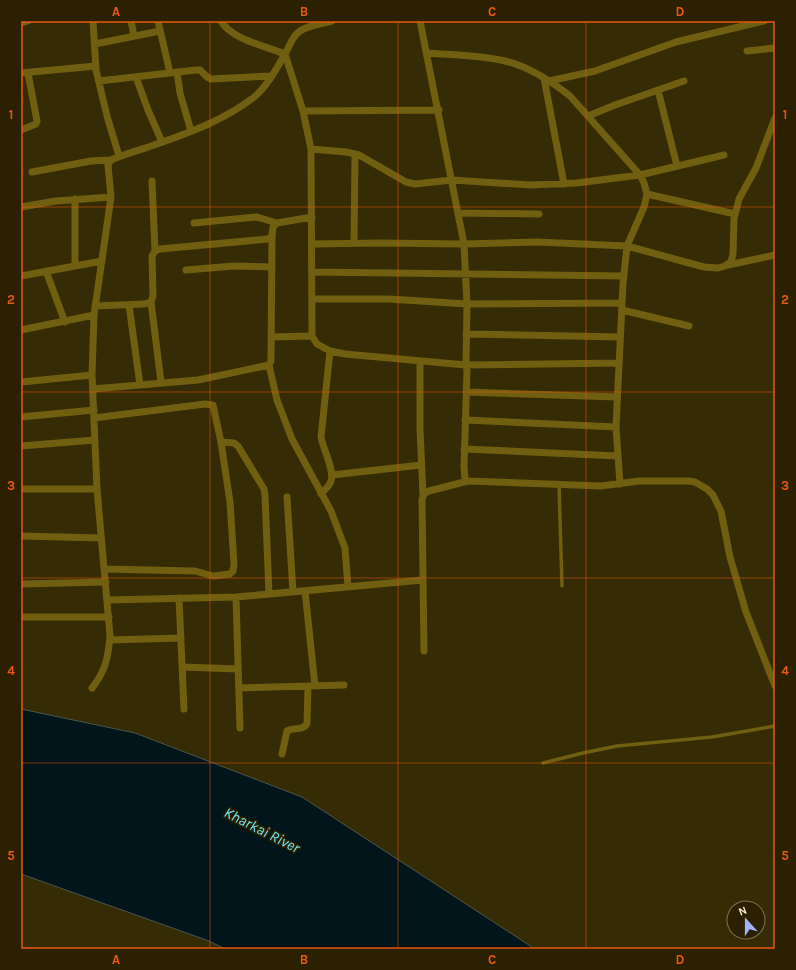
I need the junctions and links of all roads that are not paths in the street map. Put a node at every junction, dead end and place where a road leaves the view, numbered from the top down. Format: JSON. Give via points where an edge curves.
{"nodes":[{"id":1,"x":28,"y":21,"type":"edge"},
{"id":2,"x":93,"y":21,"type":"edge"},
{"id":3,"x":131,"y":21,"type":"edge"},
{"id":4,"x":158,"y":21,"type":"edge"},
{"id":5,"x":221,"y":21,"type":"edge"},
{"id":6,"x":332,"y":21,"type":"edge"},
{"id":7,"x":420,"y":21,"type":"edge"},
{"id":8,"x":764,"y":21,"type":"edge"},
{"id":9,"x":21,"y":23,"type":"edge"},
{"id":10,"x":160,"y":31,"type":"junction"},
{"id":11,"x":134,"y":36,"type":"junction"},
{"id":12,"x":95,"y":44,"type":"junction"},
{"id":13,"x":775,"y":48,"type":"edge"},
{"id":14,"x":748,"y":51,"type":"dead end"},
{"id":15,"x":427,"y":53,"type":"junction"},
{"id":16,"x":285,"y":54,"type":"junction"},
{"id":17,"x":96,"y":66,"type":"junction"},
{"id":18,"x":24,"y":73,"type":"edge"},
{"id":19,"x":174,"y":73,"type":"junction"},
{"id":20,"x":271,"y":76,"type":"junction"},
{"id":21,"x":136,"y":77,"type":"junction"},
{"id":22,"x":546,"y":80,"type":"junction"},
{"id":23,"x":99,"y":81,"type":"junction"},
{"id":24,"x":684,"y":81,"type":"dead end"},
{"id":25,"x":658,"y":90,"type":"junction"},
{"id":26,"x":439,"y":110,"type":"junction"},
{"id":27,"x":303,"y":111,"type":"junction"},
{"id":28,"x":588,"y":116,"type":"junction"},
{"id":29,"x":775,"y":118,"type":"edge"},
{"id":30,"x":21,"y":130,"type":"edge"},
{"id":31,"x":191,"y":131,"type":"junction"},
{"id":32,"x":162,"y":142,"type":"junction"},
{"id":33,"x":312,"y":149,"type":"junction"},
{"id":34,"x":355,"y":154,"type":"junction"},
{"id":35,"x":724,"y":155,"type":"dead end"},
{"id":36,"x":119,"y":156,"type":"junction"},
{"id":37,"x":111,"y":160,"type":"junction"},
{"id":38,"x":677,"y":166,"type":"junction"},
{"id":39,"x":32,"y":172,"type":"dead end"},
{"id":40,"x":640,"y":175,"type":"junction"},
{"id":41,"x":152,"y":180,"type":"dead end"},
{"id":42,"x":452,"y":180,"type":"junction"},
{"id":43,"x":564,"y":184,"type":"junction"},
{"id":44,"x":647,"y":194,"type":"junction"},
{"id":45,"x":111,"y":197,"type":"junction"},
{"id":46,"x":75,"y":199,"type":"junction"},
{"id":47,"x":21,"y":207,"type":"edge"},
{"id":48,"x":459,"y":213,"type":"junction"},
{"id":49,"x":539,"y":214,"type":"dead end"},
{"id":50,"x":735,"y":214,"type":"junction"},
{"id":51,"x":312,"y":217,"type":"junction"},
{"id":52,"x":194,"y":223,"type":"dead end"},
{"id":53,"x":277,"y":223,"type":"junction"},
{"id":54,"x":272,"y":236,"type":"junction"},
{"id":55,"x":354,"y":243,"type":"junction"},
{"id":56,"x":312,"y":244,"type":"junction"},
{"id":57,"x":464,"y":244,"type":"junction"},
{"id":58,"x":627,"y":246,"type":"junction"},
{"id":59,"x":155,"y":251,"type":"junction"},
{"id":60,"x":775,"y":255,"type":"edge"},
{"id":61,"x":102,"y":261,"type":"junction"},
{"id":62,"x":74,"y":266,"type":"junction"},
{"id":63,"x":725,"y":266,"type":"junction"},
{"id":64,"x":272,"y":268,"type":"junction"},
{"id":65,"x":186,"y":270,"type":"dead end"},
{"id":66,"x":46,"y":271,"type":"junction"},
{"id":67,"x":312,"y":272,"type":"junction"},
{"id":68,"x":466,"y":273,"type":"junction"},
{"id":69,"x":21,"y":276,"type":"edge"},
{"id":70,"x":624,"y":276,"type":"junction"},
{"id":71,"x":312,"y":299,"type":"junction"},
{"id":72,"x":151,"y":302,"type":"junction"},
{"id":73,"x":129,"y":304,"type":"junction"},
{"id":74,"x":467,"y":304,"type":"junction"},
{"id":75,"x":95,"y":306,"type":"junction"},
{"id":76,"x":622,"y":306,"type":"junction"},
{"id":77,"x":94,"y":314,"type":"junction"},
{"id":78,"x":65,"y":322,"type":"junction"},
{"id":79,"x":689,"y":326,"type":"dead end"},
{"id":80,"x":21,"y":330,"type":"edge"},
{"id":81,"x":466,"y":334,"type":"junction"},
{"id":82,"x":312,"y":336,"type":"junction"},
{"id":83,"x":271,"y":337,"type":"junction"},
{"id":84,"x":620,"y":337,"type":"junction"},
{"id":85,"x":330,"y":351,"type":"junction"},
{"id":86,"x":420,"y":362,"type":"junction"},
{"id":87,"x":619,"y":363,"type":"junction"},
{"id":88,"x":269,"y":365,"type":"junction"},
{"id":89,"x":466,"y":365,"type":"junction"},
{"id":90,"x":92,"y":375,"type":"junction"},
{"id":91,"x":21,"y":382,"type":"edge"},
{"id":92,"x":161,"y":382,"type":"junction"},
{"id":93,"x":140,"y":385,"type":"junction"},
{"id":94,"x":93,"y":389,"type":"junction"},
{"id":95,"x":466,"y":392,"type":"junction"},
{"id":96,"x":617,"y":397,"type":"junction"},
{"id":97,"x":94,"y":414,"type":"junction"},
{"id":98,"x":21,"y":417,"type":"edge"},
{"id":99,"x":465,"y":420,"type":"junction"},
{"id":100,"x":616,"y":427,"type":"junction"},
{"id":101,"x":95,"y":440,"type":"junction"},
{"id":102,"x":221,"y":442,"type":"junction"},
{"id":103,"x":21,"y":446,"type":"edge"},
{"id":104,"x":464,"y":449,"type":"junction"},
{"id":105,"x":618,"y":456,"type":"junction"},
{"id":106,"x":421,"y":465,"type":"junction"},
{"id":107,"x":332,"y":474,"type":"junction"},
{"id":108,"x":468,"y":481,"type":"junction"},
{"id":109,"x":620,"y":484,"type":"junction"},
{"id":110,"x":559,"y":485,"type":"junction"},
{"id":111,"x":21,"y":489,"type":"edge"},
{"id":112,"x":97,"y":489,"type":"junction"},
{"id":113,"x":321,"y":494,"type":"junction"},
{"id":114,"x":423,"y":496,"type":"junction"},
{"id":115,"x":287,"y":498,"type":"dead end"},
{"id":116,"x":21,"y":536,"type":"edge"},
{"id":117,"x":101,"y":538,"type":"junction"},
{"id":118,"x":104,"y":569,"type":"junction"},
{"id":119,"x":423,"y":580,"type":"junction"},
{"id":120,"x":106,"y":582,"type":"junction"},
{"id":121,"x":21,"y":584,"type":"edge"},
{"id":122,"x":562,"y":586,"type":"dead end"},
{"id":123,"x":348,"y":587,"type":"junction"},
{"id":124,"x":305,"y":591,"type":"junction"},
{"id":125,"x":294,"y":592,"type":"junction"},
{"id":126,"x":269,"y":594,"type":"junction"},
{"id":127,"x":236,"y":597,"type":"junction"},
{"id":128,"x":179,"y":598,"type":"junction"},
{"id":129,"x":108,"y":600,"type":"junction"},
{"id":130,"x":21,"y":617,"type":"edge"},
{"id":131,"x":109,"y":617,"type":"junction"},
{"id":132,"x":181,"y":638,"type":"junction"},
{"id":133,"x":110,"y":640,"type":"junction"},
{"id":134,"x":424,"y":651,"type":"dead end"},
{"id":135,"x":183,"y":667,"type":"junction"},
{"id":136,"x":238,"y":669,"type":"junction"},
{"id":137,"x":344,"y":685,"type":"dead end"},
{"id":138,"x":308,"y":686,"type":"junction"},
{"id":139,"x":316,"y":686,"type":"junction"},
{"id":140,"x":775,"y":686,"type":"edge"},
{"id":141,"x":92,"y":688,"type":"dead end"},
{"id":142,"x":239,"y":688,"type":"junction"},
{"id":143,"x":184,"y":709,"type":"dead end"},
{"id":144,"x":775,"y":726,"type":"edge"},
{"id":145,"x":240,"y":728,"type":"dead end"},
{"id":146,"x":282,"y":754,"type":"dead end"},
{"id":147,"x":543,"y":763,"type":"dead end"}],
"edges":[{"from":1,"to":9,"type":"street"},
{"from":2,"to":12,"type":"street"},
{"from":3,"to":11,"type":"street"},
{"from":4,"to":10,"type":"street"},
{"from":5,"to":16,"type":"street","via":[[237,36]]},
{"from":6,"to":16,"type":"street","via":[[299,31]]},
{"from":7,"to":15,"type":"street"},
{"from":8,"to":22,"type":"street","via":[[676,42],[595,72]]},
{"from":10,"to":11,"type":"street"},
{"from":10,"to":19,"type":"street"},
{"from":11,"to":12,"type":"street"},
{"from":12,"to":17,"type":"street"},
{"from":13,"to":14,"type":"street"},
{"from":15,"to":22,"type":"street","via":[[504,61]]},
{"from":15,"to":26,"type":"street"},
{"from":16,"to":20,"type":"street"},
{"from":16,"to":27,"type":"street"},
{"from":17,"to":18,"type":"street"},
{"from":17,"to":23,"type":"street"},
{"from":18,"to":30,"type":"street","via":[[37,122]]},
{"from":19,"to":20,"type":"street","via":[[200,70],[211,79]]},
{"from":19,"to":21,"type":"street"},
{"from":19,"to":31,"type":"street"},
{"from":20,"to":31,"type":"street","via":[[254,97],[231,113]]},
{"from":21,"to":23,"type":"street"},
{"from":21,"to":32,"type":"street"},
{"from":22,"to":28,"type":"street","via":[[570,96]]},
{"from":22,"to":43,"type":"street"},
{"from":23,"to":36,"type":"street"},
{"from":24,"to":25,"type":"street"},
{"from":25,"to":28,"type":"street"},
{"from":25,"to":38,"type":"street"},
{"from":26,"to":27,"type":"street"},
{"from":26,"to":42,"type":"street"},
{"from":27,"to":33,"type":"street"},
{"from":28,"to":40,"type":"street"},
{"from":29,"to":50,"type":"street","via":[[756,168],[739,199]]},
{"from":31,"to":32,"type":"street"},
{"from":32,"to":36,"type":"street"},
{"from":33,"to":34,"type":"street"},
{"from":33,"to":51,"type":"street"},
{"from":34,"to":42,"type":"street","via":[[410,183]]},
{"from":34,"to":55,"type":"street"},
{"from":35,"to":38,"type":"street"},
{"from":36,"to":37,"type":"street"},
{"from":37,"to":39,"type":"street","via":[[91,160]]},
{"from":37,"to":45,"type":"street","via":[[108,165]]},
{"from":38,"to":40,"type":"street"},
{"from":40,"to":43,"type":"street"},
{"from":40,"to":44,"type":"street"},
{"from":41,"to":59,"type":"street"},
{"from":42,"to":43,"type":"street","via":[[530,185]]},
{"from":42,"to":48,"type":"street"},
{"from":44,"to":50,"type":"street"},
{"from":44,"to":58,"type":"street"},
{"from":45,"to":46,"type":"street"},
{"from":45,"to":61,"type":"street"},
{"from":46,"to":47,"type":"street"},
{"from":46,"to":62,"type":"street"},
{"from":48,"to":49,"type":"street"},
{"from":48,"to":57,"type":"street"},
{"from":50,"to":63,"type":"street","via":[[733,254],[731,262]]},
{"from":51,"to":53,"type":"street"},
{"from":51,"to":56,"type":"street"},
{"from":52,"to":53,"type":"street","via":[[257,217]]},
{"from":53,"to":54,"type":"street","via":[[273,227]]},
{"from":54,"to":59,"type":"street","via":[[263,240]]},
{"from":54,"to":64,"type":"street"},
{"from":55,"to":56,"type":"street"},
{"from":55,"to":57,"type":"street"},
{"from":56,"to":67,"type":"street"},
{"from":57,"to":58,"type":"street","via":[[537,242]]},
{"from":57,"to":68,"type":"street"},
{"from":58,"to":63,"type":"street","via":[[704,267]]},
{"from":58,"to":70,"type":"street"},
{"from":59,"to":72,"type":"street","via":[[152,256]]},
{"from":60,"to":63,"type":"street"},
{"from":61,"to":62,"type":"street"},
{"from":61,"to":75,"type":"street"},
{"from":62,"to":66,"type":"street"},
{"from":64,"to":65,"type":"street","via":[[234,266]]},
{"from":64,"to":83,"type":"street"},
{"from":66,"to":69,"type":"street"},
{"from":66,"to":78,"type":"street"},
{"from":67,"to":68,"type":"street"},
{"from":67,"to":71,"type":"street"},
{"from":68,"to":70,"type":"street"},
{"from":68,"to":74,"type":"street"},
{"from":70,"to":76,"type":"street"},
{"from":71,"to":74,"type":"street","via":[[389,299]]},
{"from":71,"to":82,"type":"street"},
{"from":72,"to":73,"type":"street"},
{"from":72,"to":92,"type":"street"},
{"from":73,"to":75,"type":"street"},
{"from":73,"to":93,"type":"street"},
{"from":74,"to":76,"type":"street"},
{"from":74,"to":81,"type":"street"},
{"from":75,"to":77,"type":"street"},
{"from":76,"to":79,"type":"street"},
{"from":76,"to":84,"type":"street"},
{"from":77,"to":78,"type":"street"},
{"from":77,"to":90,"type":"street"},
{"from":78,"to":80,"type":"street"},
{"from":81,"to":84,"type":"street"},
{"from":81,"to":89,"type":"street"},
{"from":82,"to":83,"type":"street"},
{"from":82,"to":85,"type":"street","via":[[317,344]]},
{"from":83,"to":88,"type":"street"},
{"from":84,"to":87,"type":"street"},
{"from":85,"to":86,"type":"street"},
{"from":85,"to":107,"type":"street","via":[[321,437]]},
{"from":86,"to":89,"type":"street"},
{"from":86,"to":106,"type":"street"},
{"from":87,"to":89,"type":"street"},
{"from":87,"to":96,"type":"street"},
{"from":88,"to":92,"type":"street","via":[[198,380]]},
{"from":88,"to":113,"type":"street","via":[[281,413]]},
{"from":89,"to":95,"type":"street"},
{"from":90,"to":91,"type":"street"},
{"from":90,"to":94,"type":"street"},
{"from":92,"to":93,"type":"street"},
{"from":93,"to":94,"type":"street"},
{"from":94,"to":97,"type":"street"},
{"from":95,"to":96,"type":"street"},
{"from":95,"to":99,"type":"street"},
{"from":96,"to":100,"type":"street"},
{"from":97,"to":98,"type":"street"},
{"from":97,"to":101,"type":"street"},
{"from":97,"to":102,"type":"street","via":[[210,404],[214,408]]},
{"from":99,"to":100,"type":"street"},
{"from":99,"to":104,"type":"street"},
{"from":100,"to":105,"type":"street"},
{"from":101,"to":103,"type":"street"},
{"from":101,"to":112,"type":"street"},
{"from":102,"to":118,"type":"street","via":[[230,502],[233,571],[230,574],[213,576],[195,571]]},
{"from":102,"to":126,"type":"street","via":[[234,443],[238,446],[264,489]]},
{"from":104,"to":105,"type":"street"},
{"from":104,"to":108,"type":"street","via":[[465,479]]},
{"from":105,"to":109,"type":"street"},
{"from":106,"to":107,"type":"street"},
{"from":106,"to":114,"type":"street"},
{"from":107,"to":113,"type":"street","via":[[332,481]]},
{"from":108,"to":110,"type":"street"},
{"from":108,"to":114,"type":"street","via":[[433,489]]},
{"from":109,"to":110,"type":"street"},
{"from":109,"to":140,"type":"street","via":[[695,482],[713,495],[720,511],[746,612]]},
{"from":110,"to":122,"type":"lane"},
{"from":111,"to":112,"type":"street"},
{"from":112,"to":117,"type":"street"},
{"from":113,"to":123,"type":"street","via":[[331,511],[345,548]]},
{"from":114,"to":119,"type":"street"},
{"from":115,"to":125,"type":"street"},
{"from":116,"to":117,"type":"street"},
{"from":117,"to":118,"type":"street"},
{"from":118,"to":120,"type":"street"},
{"from":119,"to":123,"type":"street"},
{"from":119,"to":134,"type":"street"},
{"from":120,"to":121,"type":"street"},
{"from":120,"to":129,"type":"street"},
{"from":123,"to":124,"type":"street"},
{"from":124,"to":125,"type":"street"},
{"from":124,"to":139,"type":"street"},
{"from":125,"to":126,"type":"street"},
{"from":126,"to":127,"type":"street"},
{"from":127,"to":128,"type":"street"},
{"from":127,"to":136,"type":"street"},
{"from":128,"to":129,"type":"street"},
{"from":128,"to":132,"type":"street"},
{"from":129,"to":131,"type":"street"},
{"from":130,"to":131,"type":"street"},
{"from":131,"to":133,"type":"street"},
{"from":132,"to":133,"type":"street"},
{"from":132,"to":135,"type":"street"},
{"from":133,"to":141,"type":"street","via":[[107,664]]},
{"from":135,"to":136,"type":"street"},
{"from":135,"to":143,"type":"street"},
{"from":136,"to":142,"type":"street"},
{"from":137,"to":139,"type":"street"},
{"from":138,"to":139,"type":"street"},
{"from":138,"to":142,"type":"street"},
{"from":138,"to":146,"type":"street","via":[[307,724],[303,728],[288,731]]},
{"from":142,"to":145,"type":"street"},
{"from":144,"to":147,"type":"lane","via":[[712,737],[616,746]]}]}
